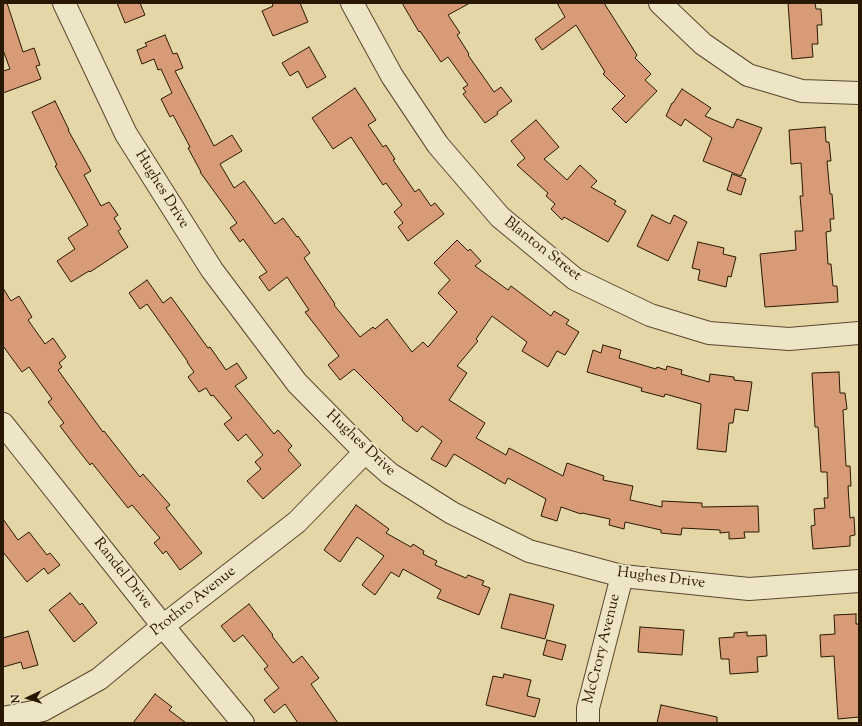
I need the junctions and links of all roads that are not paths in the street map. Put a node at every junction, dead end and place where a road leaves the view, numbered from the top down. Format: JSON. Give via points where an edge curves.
{"nodes":[{"id":1,"x":64,"y":3,"type":"edge"},
{"id":2,"x":352,"y":3,"type":"edge"},
{"id":3,"x":660,"y":3,"type":"edge"},
{"id":4,"x":859,"y":93,"type":"edge"},
{"id":5,"x":859,"y":334,"type":"edge"},
{"id":6,"x":3,"y":424,"type":"edge"},
{"id":7,"x":365,"y":452,"type":"junction"},
{"id":8,"x":622,"y":576,"type":"junction"},
{"id":9,"x":859,"y":581,"type":"edge"},
{"id":10,"x":163,"y":626,"type":"junction"},
{"id":11,"x":3,"y":718,"type":"edge"},
{"id":12,"x":243,"y":723,"type":"edge"},
{"id":13,"x":588,"y":723,"type":"edge"}],
"edges":[{"from":1,"to":7,"type":"street","name":"Hughes Drive","via":[[126,134],[212,270],[297,383]]},
{"from":2,"to":5,"type":"street","name":"Blanton Street","via":[[392,76],[438,145],[500,217],[575,279],[650,315],[709,333],[789,339]]},
{"from":3,"to":4,"type":"street","via":[[703,44],[748,75],[802,91]]},
{"from":6,"to":10,"type":"street","name":"Randel Drive"},
{"from":7,"to":8,"type":"street","name":"Hughes Drive","via":[[390,474],[452,513],[529,551]]},
{"from":7,"to":10,"type":"street","name":"Prothro Avenue","via":[[297,522]]},
{"from":8,"to":9,"type":"street","name":"Hughes Drive","via":[[749,589]]},
{"from":8,"to":13,"type":"street","name":"McCrory Avenue","via":[[588,708]]},
{"from":10,"to":11,"type":"street","name":"Prothro Avenue","via":[[99,679],[43,710]]},
{"from":10,"to":12,"type":"street","name":"Randel Drive"}]}
